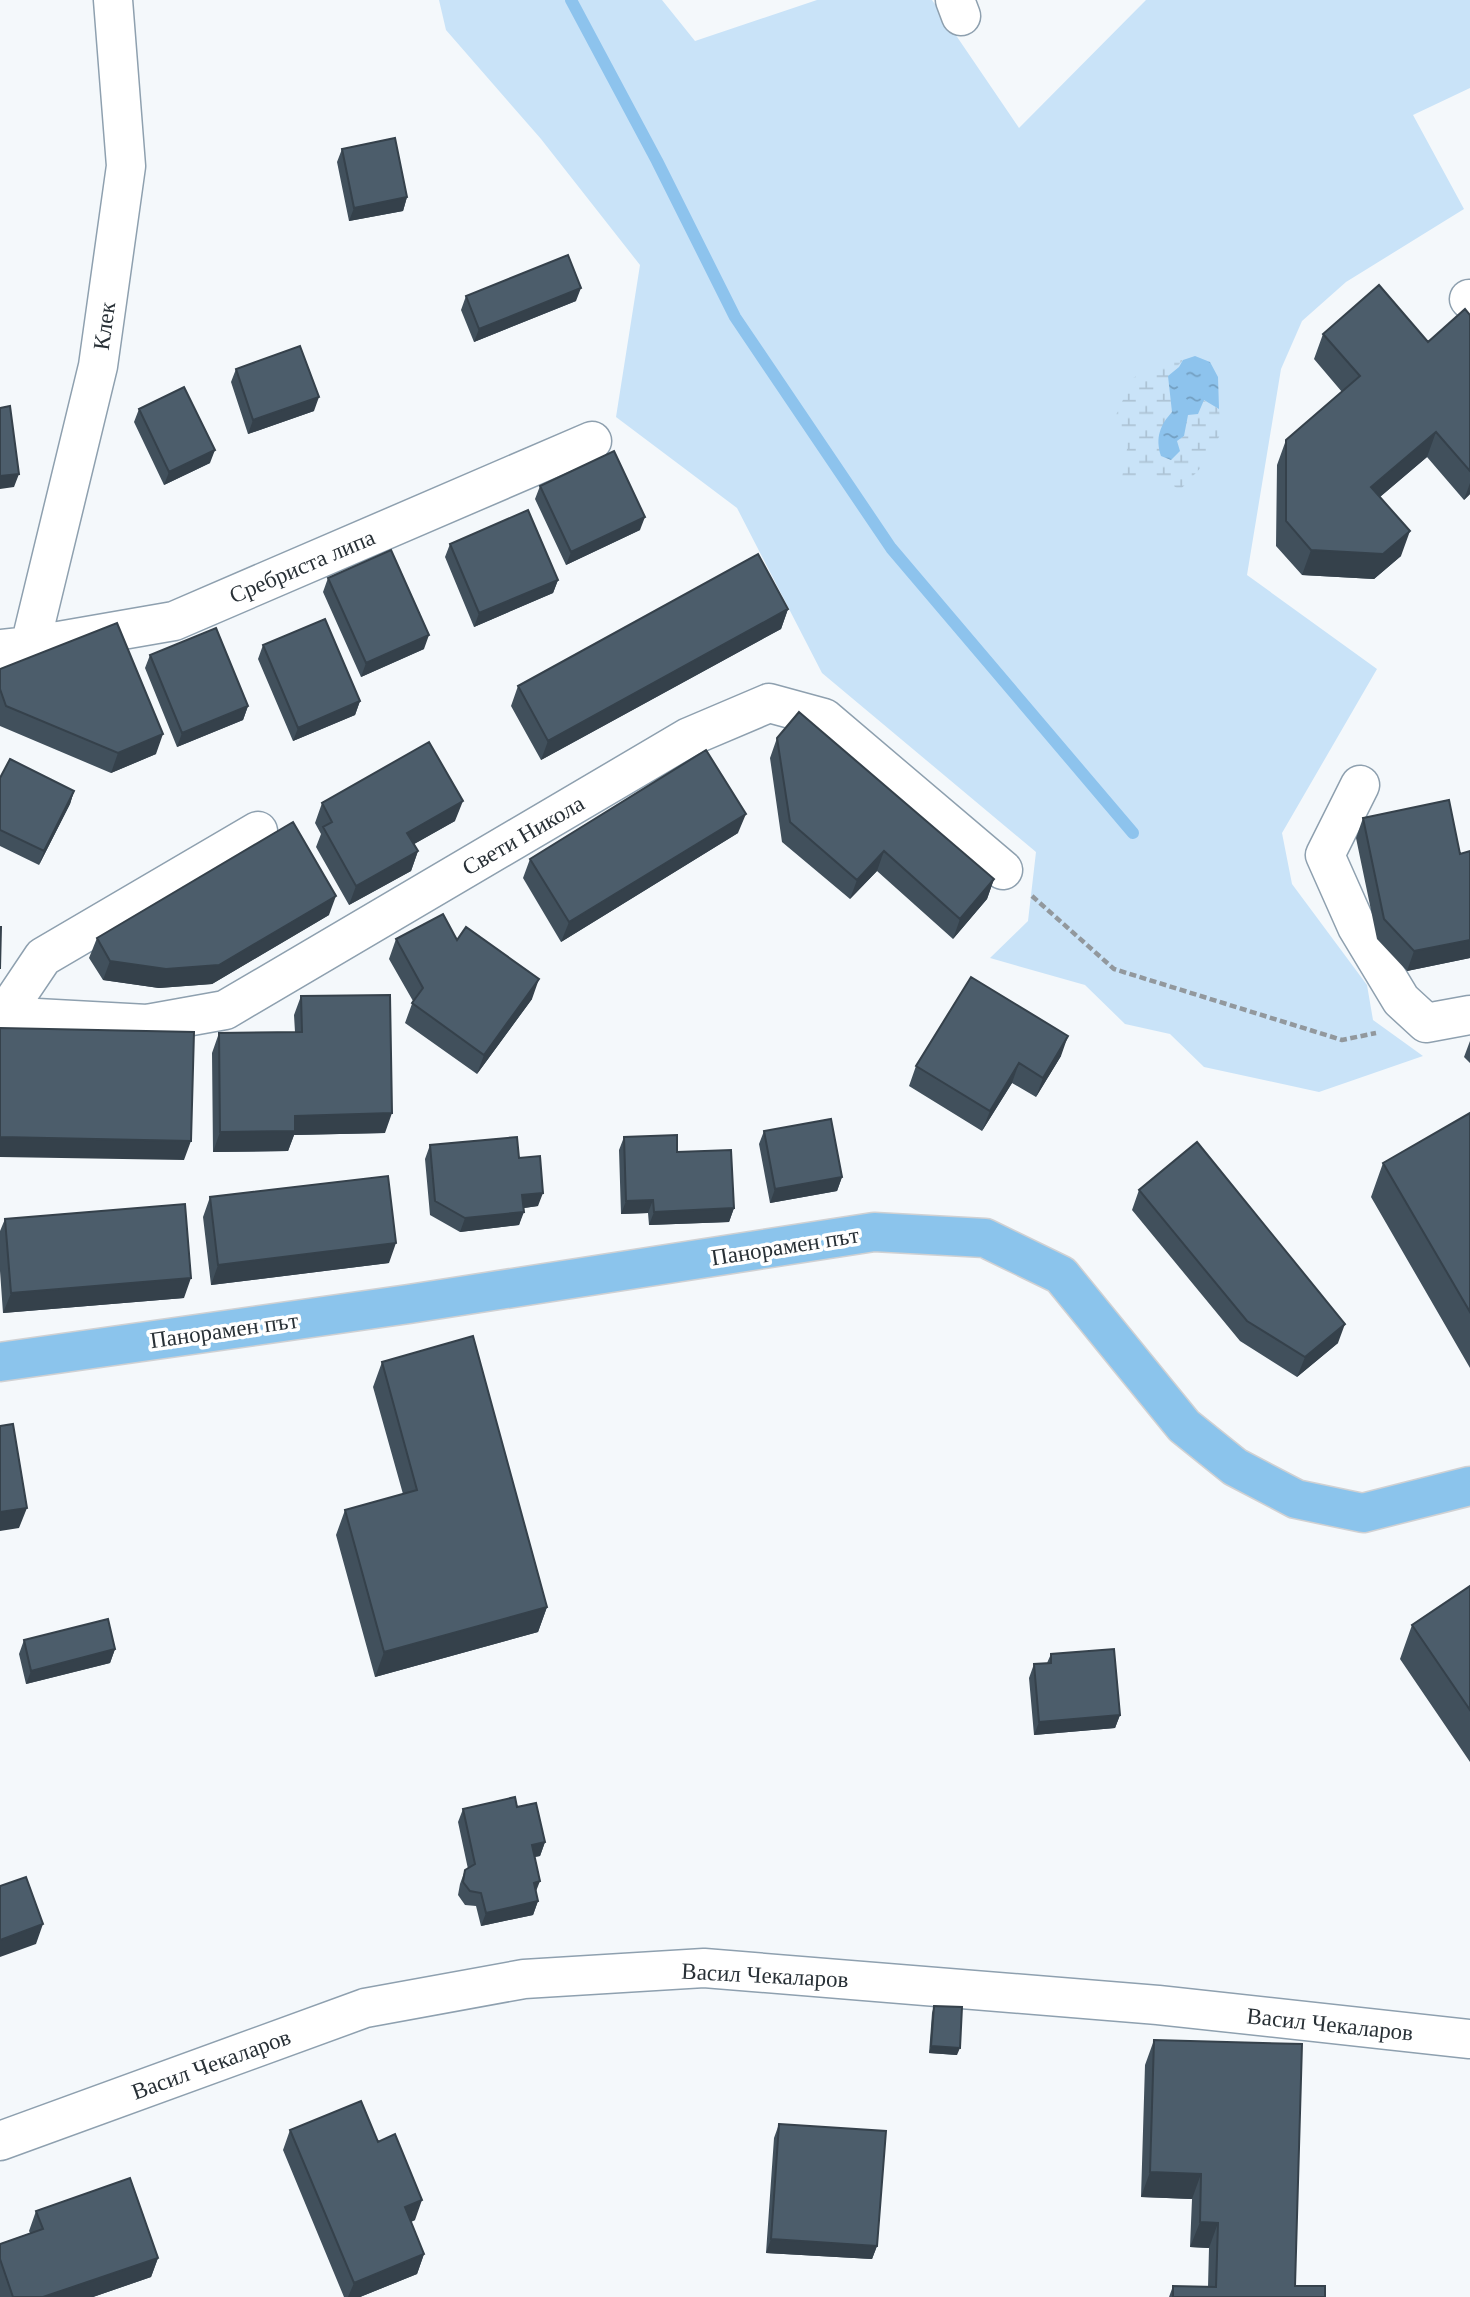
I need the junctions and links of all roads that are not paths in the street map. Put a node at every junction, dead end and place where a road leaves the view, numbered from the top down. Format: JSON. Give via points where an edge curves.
{"nodes":[{"id":1,"x":113,"y":0,"type":"edge"},
{"id":2,"x":592,"y":441,"type":"dead end"},
{"id":3,"x":15,"y":648,"type":"edge"},
{"id":4,"x":1360,"y":785,"type":"dead end"},
{"id":5,"x":258,"y":831,"type":"dead end"},
{"id":6,"x":1003,"y":870,"type":"road end"},
{"id":7,"x":1470,"y":1015,"type":"edge"},
{"id":8,"x":2,"y":1016,"type":"edge"},
{"id":9,"x":0,"y":1362,"type":"edge"},
{"id":10,"x":1470,"y":1486,"type":"edge"},
{"id":11,"x":1470,"y":2039,"type":"edge"},
{"id":12,"x":0,"y":2141,"type":"edge"}],
"edges":[{"from":1,"to":3,"type":"street","name":"Клек","via":[[126,166],[98,366]]},
{"from":2,"to":3,"type":"street","name":"Сребриста липа","via":[[174,621]]},
{"from":4,"to":7,"type":"street","via":[[1325,855],[1357,927],[1401,1000],[1426,1023]]},
{"from":5,"to":8,"type":"street","via":[[43,957]]},
{"from":6,"to":8,"type":"street","name":"Свети Никола","via":[[824,718],[769,703],[689,737],[225,1010],[147,1024]]},
{"from":9,"to":10,"type":"main road","name":"Панорамен път","via":[[874,1232],[985,1238],[1061,1275],[1184,1426],[1235,1466],[1296,1499],[1363,1513]]},
{"from":11,"to":12,"type":"street","name":"Васил Чекаларов","via":[[1158,2005],[704,1968],[524,1979],[365,2008]]}]}
